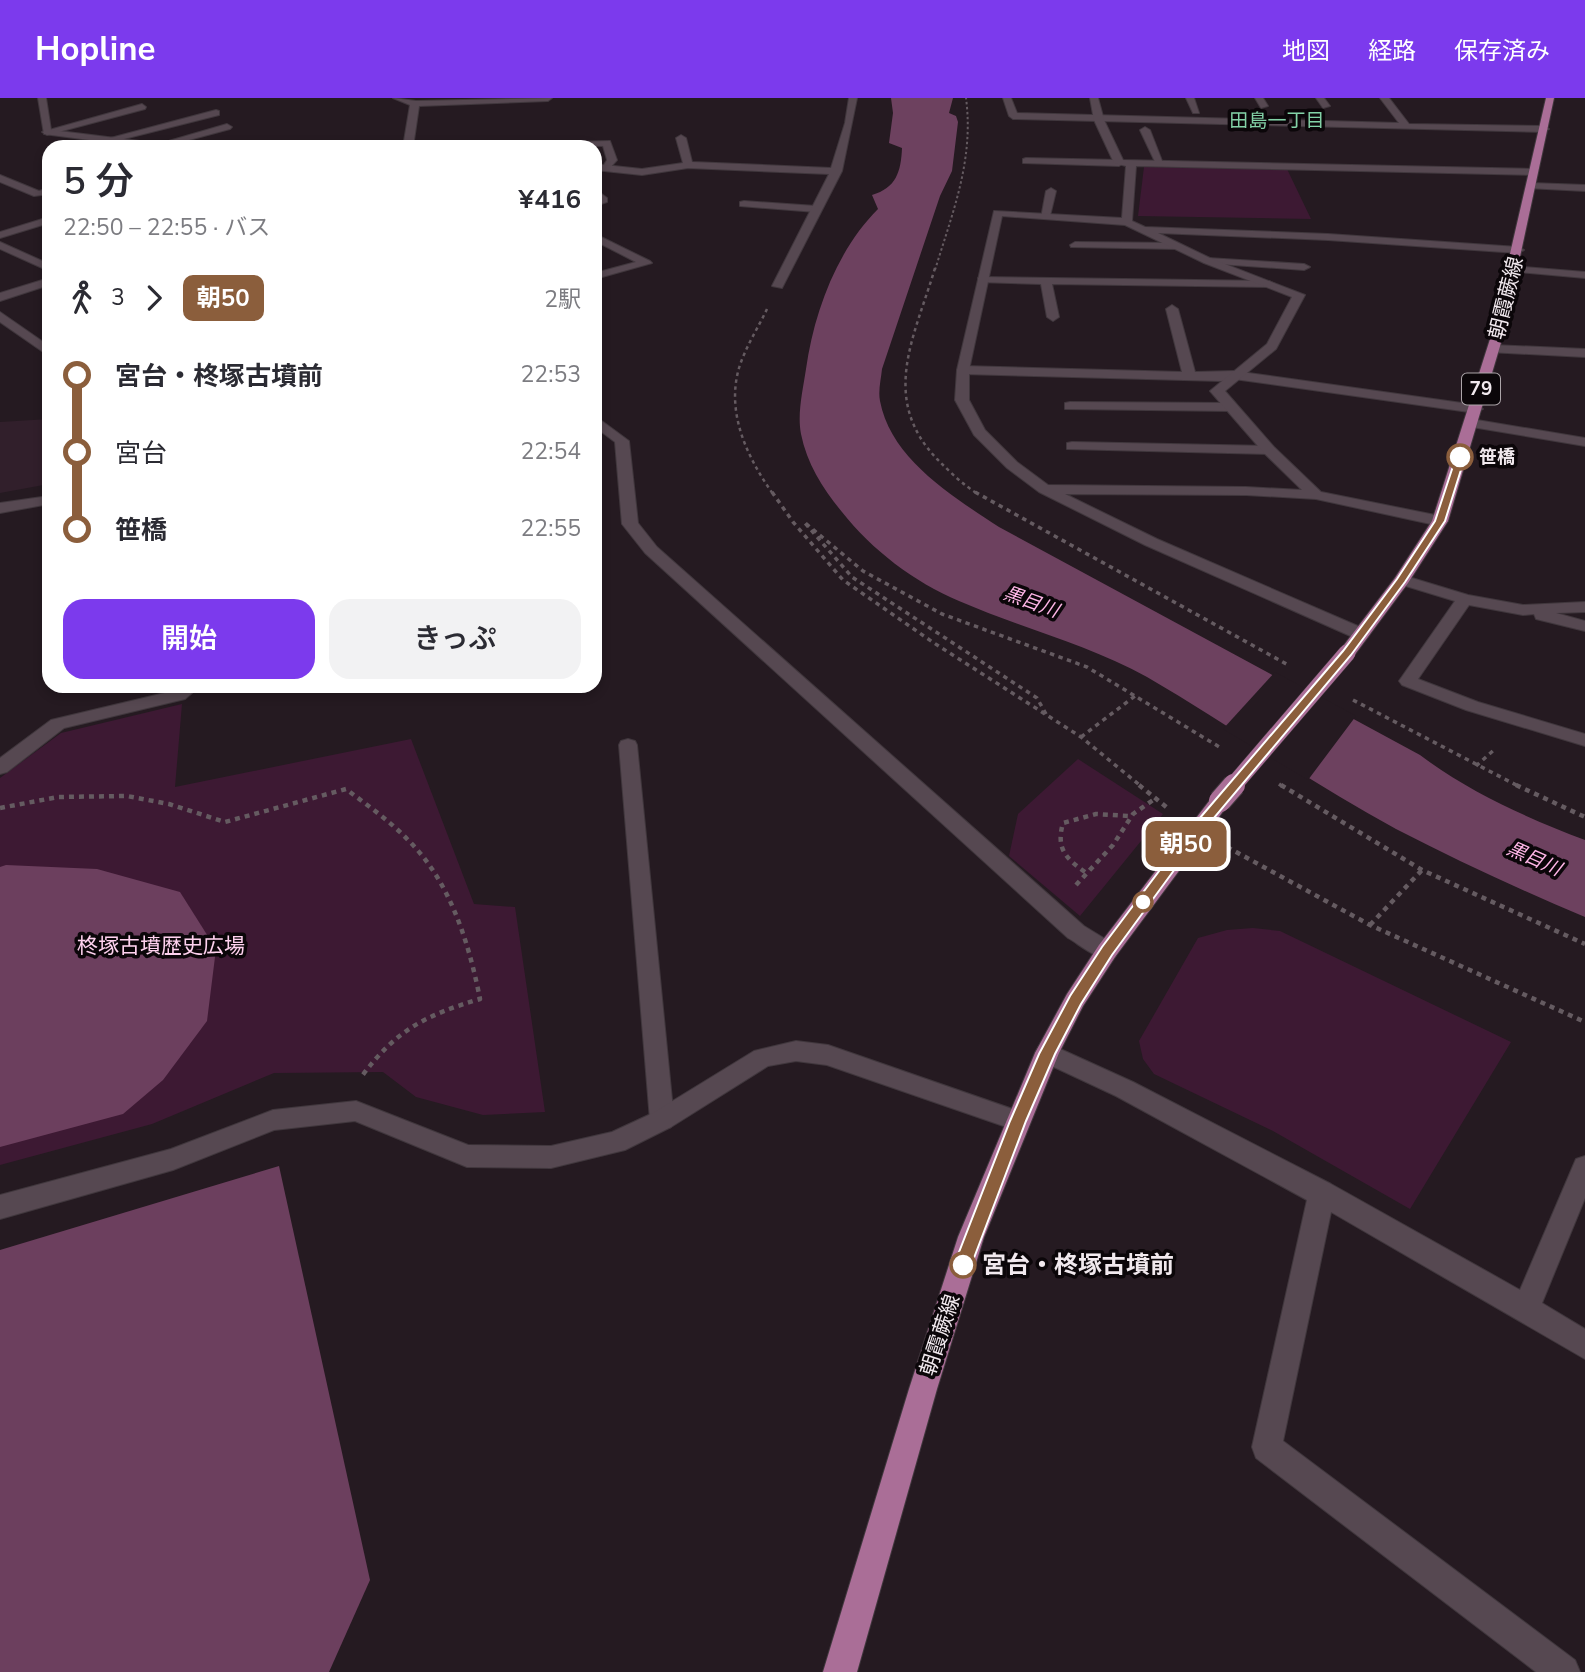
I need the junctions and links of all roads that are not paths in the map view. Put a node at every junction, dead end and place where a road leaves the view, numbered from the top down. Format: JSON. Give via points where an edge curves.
{"nodes":[{"id":1,"x":42,"y":98,"type":"edge"},
{"id":2,"x":397,"y":98,"type":"edge"},
{"id":3,"x":548,"y":98,"type":"edge"},
{"id":4,"x":853,"y":98,"type":"edge"},
{"id":5,"x":1007,"y":98,"type":"edge"},
{"id":6,"x":1094,"y":98,"type":"edge"},
{"id":7,"x":1190,"y":98,"type":"edge"},
{"id":8,"x":1384,"y":98,"type":"edge"},
{"id":9,"x":1550,"y":98,"type":"edge"},
{"id":10,"x":415,"y":104,"type":"junction"},
{"id":11,"x":142,"y":107,"type":"dead end"},
{"id":12,"x":1196,"y":111,"type":"dead end"},
{"id":13,"x":216,"y":113,"type":"dead end"},
{"id":14,"x":1099,"y":119,"type":"junction"},
{"id":15,"x":1406,"y":126,"type":"junction"},
{"id":16,"x":227,"y":127,"type":"dead end"},
{"id":17,"x":1544,"y":129,"type":"junction"},
{"id":18,"x":1145,"y":130,"type":"dead end"},
{"id":19,"x":47,"y":132,"type":"junction"},
{"id":20,"x":681,"y":138,"type":"dead end"},
{"id":21,"x":108,"y":140,"type":"joint"},
{"id":22,"x":183,"y":140,"type":"edge"},
{"id":23,"x":409,"y":140,"type":"edge"},
{"id":24,"x":602,"y":144,"type":"edge"},
{"id":25,"x":1026,"y":161,"type":"dead end"},
{"id":26,"x":1125,"y":163,"type":"junction"},
{"id":27,"x":1161,"y":164,"type":"junction"},
{"id":28,"x":688,"y":165,"type":"junction"},
{"id":29,"x":602,"y":168,"type":"edge"},
{"id":30,"x":607,"y":168,"type":"junction"},
{"id":31,"x":837,"y":171,"type":"junction"},
{"id":32,"x":0,"y":178,"type":"edge"},
{"id":33,"x":1532,"y":179,"type":"junction"},
{"id":34,"x":1585,"y":188,"type":"edge"},
{"id":35,"x":1051,"y":191,"type":"dead end"},
{"id":36,"x":42,"y":193,"type":"edge"},
{"id":37,"x":744,"y":204,"type":"dead end"},
{"id":38,"x":816,"y":209,"type":"junction"},
{"id":39,"x":1045,"y":216,"type":"junction"},
{"id":40,"x":42,"y":222,"type":"edge"},
{"id":41,"x":1127,"y":222,"type":"junction"},
{"id":42,"x":1142,"y":229,"type":"junction"},
{"id":43,"x":0,"y":235,"type":"edge"},
{"id":44,"x":602,"y":241,"type":"edge"},
{"id":45,"x":0,"y":245,"type":"edge"},
{"id":46,"x":1076,"y":245,"type":"dead end"},
{"id":47,"x":1177,"y":246,"type":"junction"},
{"id":48,"x":1518,"y":250,"type":"junction"},
{"id":49,"x":1208,"y":261,"type":"junction"},
{"id":50,"x":42,"y":265,"type":"edge"},
{"id":51,"x":1304,"y":267,"type":"dead end"},
{"id":52,"x":1513,"y":269,"type":"junction"},
{"id":53,"x":602,"y":274,"type":"edge"},
{"id":54,"x":1585,"y":275,"type":"edge"},
{"id":55,"x":982,"y":280,"type":"junction"},
{"id":56,"x":1046,"y":281,"type":"junction"},
{"id":57,"x":42,"y":283,"type":"edge"},
{"id":58,"x":1269,"y":284,"type":"junction"},
{"id":59,"x":778,"y":286,"type":"road end"},
{"id":60,"x":0,"y":297,"type":"edge"},
{"id":61,"x":1171,"y":309,"type":"dead end"},
{"id":62,"x":0,"y":316,"type":"edge"},
{"id":63,"x":1054,"y":317,"type":"dead end"},
{"id":64,"x":42,"y":347,"type":"edge"},
{"id":65,"x":1493,"y":349,"type":"junction"},
{"id":66,"x":1585,"y":353,"type":"edge"},
{"id":67,"x":963,"y":370,"type":"junction"},
{"id":68,"x":1234,"y":375,"type":"junction"},
{"id":69,"x":1189,"y":376,"type":"junction"},
{"id":70,"x":1070,"y":406,"type":"dead end"},
{"id":71,"x":1231,"y":407,"type":"junction"},
{"id":72,"x":1474,"y":416,"type":"junction"},
{"id":73,"x":602,"y":425,"type":"edge"},
{"id":74,"x":1585,"y":442,"type":"edge"},
{"id":75,"x":1072,"y":446,"type":"dead end"},
{"id":76,"x":1269,"y":450,"type":"junction"},
{"id":77,"x":1044,"y":489,"type":"junction"},
{"id":78,"x":1316,"y":495,"type":"junction"},
{"id":79,"x":42,"y":501,"type":"edge"},
{"id":80,"x":0,"y":508,"type":"edge"},
{"id":81,"x":1440,"y":521,"type":"junction"},
{"id":82,"x":1402,"y":580,"type":"junction"},
{"id":83,"x":1465,"y":599,"type":"junction"},
{"id":84,"x":1585,"y":607,"type":"edge"},
{"id":85,"x":1523,"y":610,"type":"junction"},
{"id":86,"x":1585,"y":626,"type":"edge"},
{"id":87,"x":1362,"y":634,"type":"junction"},
{"id":88,"x":182,"y":693,"type":"edge"},
{"id":89,"x":1585,"y":740,"type":"edge"},
{"id":90,"x":628,"y":746,"type":"dead end"},
{"id":91,"x":0,"y":768,"type":"edge"},
{"id":92,"x":1107,"y":951,"type":"junction"},
{"id":93,"x":1047,"y":1054,"type":"junction"},
{"id":94,"x":662,"y":1120,"type":"junction"},
{"id":95,"x":1018,"y":1121,"type":"junction"},
{"id":96,"x":1585,"y":1167,"type":"edge"},
{"id":97,"x":1322,"y":1192,"type":"junction"},
{"id":98,"x":0,"y":1207,"type":"edge"},
{"id":99,"x":1526,"y":1307,"type":"junction"},
{"id":100,"x":1585,"y":1345,"type":"edge"},
{"id":101,"x":840,"y":1672,"type":"edge"},
{"id":102,"x":1563,"y":1672,"type":"edge"}],
"edges":[{"from":1,"to":19,"type":"street"},
{"from":2,"to":10,"type":"street"},
{"from":3,"to":10,"type":"street"},
{"from":4,"to":31,"type":"street"},
{"from":5,"to":14,"type":"street","via":[[1013,116]]},
{"from":6,"to":14,"type":"street"},
{"from":7,"to":12,"type":"street"},
{"from":8,"to":15,"type":"street"},
{"from":9,"to":17,"type":"main road","name":"朝霞蕨線","number":"79"},
{"from":10,"to":23,"type":"street"},
{"from":11,"to":19,"type":"street"},
{"from":13,"to":21,"type":"street"},
{"from":14,"to":15,"type":"street"},
{"from":14,"to":26,"type":"street"},
{"from":15,"to":17,"type":"street"},
{"from":16,"to":22,"type":"street"},
{"from":17,"to":33,"type":"main road","name":"朝霞蕨線","number":"79"},
{"from":18,"to":27,"type":"street"},
{"from":19,"to":21,"type":"street"},
{"from":20,"to":28,"type":"street"},
{"from":24,"to":30,"type":"street","via":[[607,144],[612,160]]},
{"from":25,"to":26,"type":"street"},
{"from":26,"to":27,"type":"street"},
{"from":26,"to":41,"type":"street"},
{"from":27,"to":33,"type":"street"},
{"from":28,"to":30,"type":"street","via":[[642,172]]},
{"from":28,"to":31,"type":"street"},
{"from":29,"to":30,"type":"street"},
{"from":31,"to":38,"type":"street"},
{"from":32,"to":36,"type":"street"},
{"from":33,"to":34,"type":"street"},
{"from":33,"to":48,"type":"main road","name":"朝霞蕨線","number":"79"},
{"from":35,"to":39,"type":"street"},
{"from":37,"to":38,"type":"street"},
{"from":38,"to":59,"type":"street"},
{"from":39,"to":41,"type":"street"},
{"from":39,"to":55,"type":"street","via":[[998,213]]},
{"from":40,"to":43,"type":"street"},
{"from":41,"to":42,"type":"street"},
{"from":42,"to":47,"type":"street"},
{"from":42,"to":48,"type":"street"},
{"from":44,"to":53,"type":"street","via":[[646,263]]},
{"from":45,"to":50,"type":"street"},
{"from":46,"to":47,"type":"street"},
{"from":47,"to":49,"type":"street"},
{"from":48,"to":52,"type":"main road","name":"朝霞蕨線","number":"79"},
{"from":49,"to":51,"type":"street"},
{"from":49,"to":58,"type":"street"},
{"from":52,"to":54,"type":"street"},
{"from":52,"to":65,"type":"main road","name":"朝霞蕨線","number":"79"},
{"from":55,"to":56,"type":"street"},
{"from":55,"to":67,"type":"street"},
{"from":56,"to":58,"type":"street"},
{"from":56,"to":63,"type":"street"},
{"from":57,"to":60,"type":"street"},
{"from":58,"to":68,"type":"street","via":[[1299,295],[1272,346]]},
{"from":61,"to":69,"type":"street"},
{"from":62,"to":64,"type":"street"},
{"from":65,"to":66,"type":"street"},
{"from":65,"to":72,"type":"main road","name":"朝霞蕨線","number":"79"},
{"from":67,"to":69,"type":"street"},
{"from":67,"to":77,"type":"street","via":[[962,400],[979,432]]},
{"from":68,"to":69,"type":"street"},
{"from":68,"to":71,"type":"street","via":[[1217,391]]},
{"from":68,"to":72,"type":"street"},
{"from":70,"to":71,"type":"street"},
{"from":71,"to":76,"type":"street"},
{"from":72,"to":74,"type":"street"},
{"from":72,"to":81,"type":"main road","name":"朝霞蕨線","number":"79"},
{"from":73,"to":92,"type":"street","via":[[622,441],[630,524],[651,550],[1076,932]]},
{"from":75,"to":76,"type":"street"},
{"from":76,"to":78,"type":"street"},
{"from":77,"to":78,"type":"street"},
{"from":77,"to":87,"type":"street"},
{"from":78,"to":81,"type":"street"},
{"from":79,"to":80,"type":"street"},
{"from":81,"to":82,"type":"main road","name":"朝霞蕨線","number":"79"},
{"from":82,"to":83,"type":"street"},
{"from":82,"to":87,"type":"main road","name":"朝霞蕨線","number":"79"},
{"from":83,"to":85,"type":"street"},
{"from":83,"to":89,"type":"street","via":[[1408,681]]},
{"from":84,"to":85,"type":"street"},
{"from":85,"to":86,"type":"street"},
{"from":87,"to":92,"type":"main road","name":"朝霞蕨線","number":"79","bridge":true,"via":[[1197,829]]},
{"from":88,"to":91,"type":"street","via":[[58,724]]},
{"from":90,"to":94,"type":"street"},
{"from":92,"to":93,"type":"main road","name":"朝霞蕨線","number":"79"},
{"from":93,"to":95,"type":"main road","name":"朝霞蕨線","number":"79"},
{"from":93,"to":97,"type":"street","via":[[1092,1072]]},
{"from":94,"to":95,"type":"street","via":[[762,1058],[796,1051],[828,1055]]},
{"from":94,"to":98,"type":"street","via":[[617,1142],[533,1157],[467,1156],[356,1111],[273,1120],[173,1159]]},
{"from":95,"to":101,"type":"main road","name":"朝霞蕨線","number":"79","via":[[971,1237]]},
{"from":96,"to":99,"type":"street"},
{"from":97,"to":99,"type":"street"},
{"from":97,"to":102,"type":"street","via":[[1266,1447]]},
{"from":99,"to":100,"type":"street"}]}
